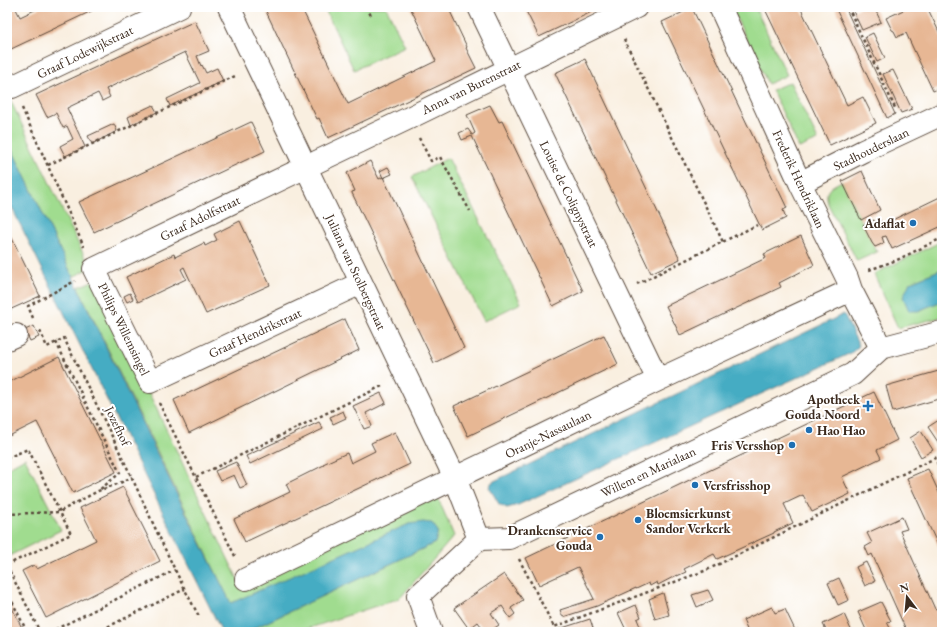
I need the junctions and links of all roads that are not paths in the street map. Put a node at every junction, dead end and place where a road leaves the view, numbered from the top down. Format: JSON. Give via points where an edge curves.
{"nodes":[{"id":1,"x":179,"y":7,"type":"edge"},
{"id":2,"x":229,"y":7,"type":"edge"},
{"id":3,"x":479,"y":7,"type":"edge"},
{"id":4,"x":636,"y":7,"type":"edge"},
{"id":5,"x":720,"y":7,"type":"edge"},
{"id":6,"x":509,"y":69,"type":"junction"},
{"id":7,"x":12,"y":87,"type":"road end"},
{"id":8,"x":942,"y":114,"type":"edge"},
{"id":9,"x":306,"y":167,"type":"junction"},
{"id":10,"x":800,"y":183,"type":"junction"},
{"id":11,"x":87,"y":274,"type":"joint"},
{"id":12,"x":361,"y":283,"type":"junction"},
{"id":13,"x":849,"y":284,"type":"junction"},
{"id":14,"x":942,"y":332,"type":"edge"},
{"id":15,"x":881,"y":348,"type":"junction"},
{"id":16,"x":658,"y":380,"type":"junction"},
{"id":17,"x":150,"y":382,"type":"joint"},
{"id":18,"x":455,"y":478,"type":"junction"},
{"id":19,"x":479,"y":539,"type":"junction"},
{"id":20,"x":246,"y":579,"type":"road end"},
{"id":21,"x":431,"y":632,"type":"edge"}],
"edges":[{"from":1,"to":7,"type":"street","name":"Graaf Lodewijkstraat"},
{"from":2,"to":9,"type":"street","name":"Juliana van Stolbergstraat"},
{"from":3,"to":6,"type":"street","name":"Louise de Colignystraat"},
{"from":4,"to":6,"type":"street","name":"Anna van Burenstraat"},
{"from":5,"to":10,"type":"street","name":"Frederik Hendriklaan"},
{"from":6,"to":9,"type":"street","name":"Anna van Burenstraat"},
{"from":6,"to":16,"type":"street","name":"Louise de Colignystraat"},
{"from":8,"to":10,"type":"street","name":"Stadhouderslaan"},
{"from":9,"to":11,"type":"street","name":"Graaf Adolfstraat"},
{"from":9,"to":12,"type":"street","name":"Juliana van Stolbergstraat"},
{"from":10,"to":13,"type":"street","name":"Frederik Hendriklaan"},
{"from":11,"to":17,"type":"street","name":"Philips Willemsingel"},
{"from":12,"to":17,"type":"street","name":"Graaf Hendrikstraat"},
{"from":12,"to":18,"type":"street","name":"Juliana van Stolbergstraat"},
{"from":13,"to":15,"type":"street","name":"Frederik Hendriklaan"},
{"from":13,"to":16,"type":"street","name":"Oranje-Nassaulaan"},
{"from":14,"to":15,"type":"street","name":"Willem en Marialaan"},
{"from":15,"to":19,"type":"street","name":"Willem en Marialaan","via":[[853,374],[508,538]]},
{"from":16,"to":18,"type":"street","name":"Oranje-Nassaulaan"},
{"from":18,"to":19,"type":"street","name":"Juliana van Stolbergstraat"},
{"from":18,"to":20,"type":"street","name":"Oranje-Nassaulaan"},
{"from":19,"to":21,"type":"street","via":[[418,596]]}]}
